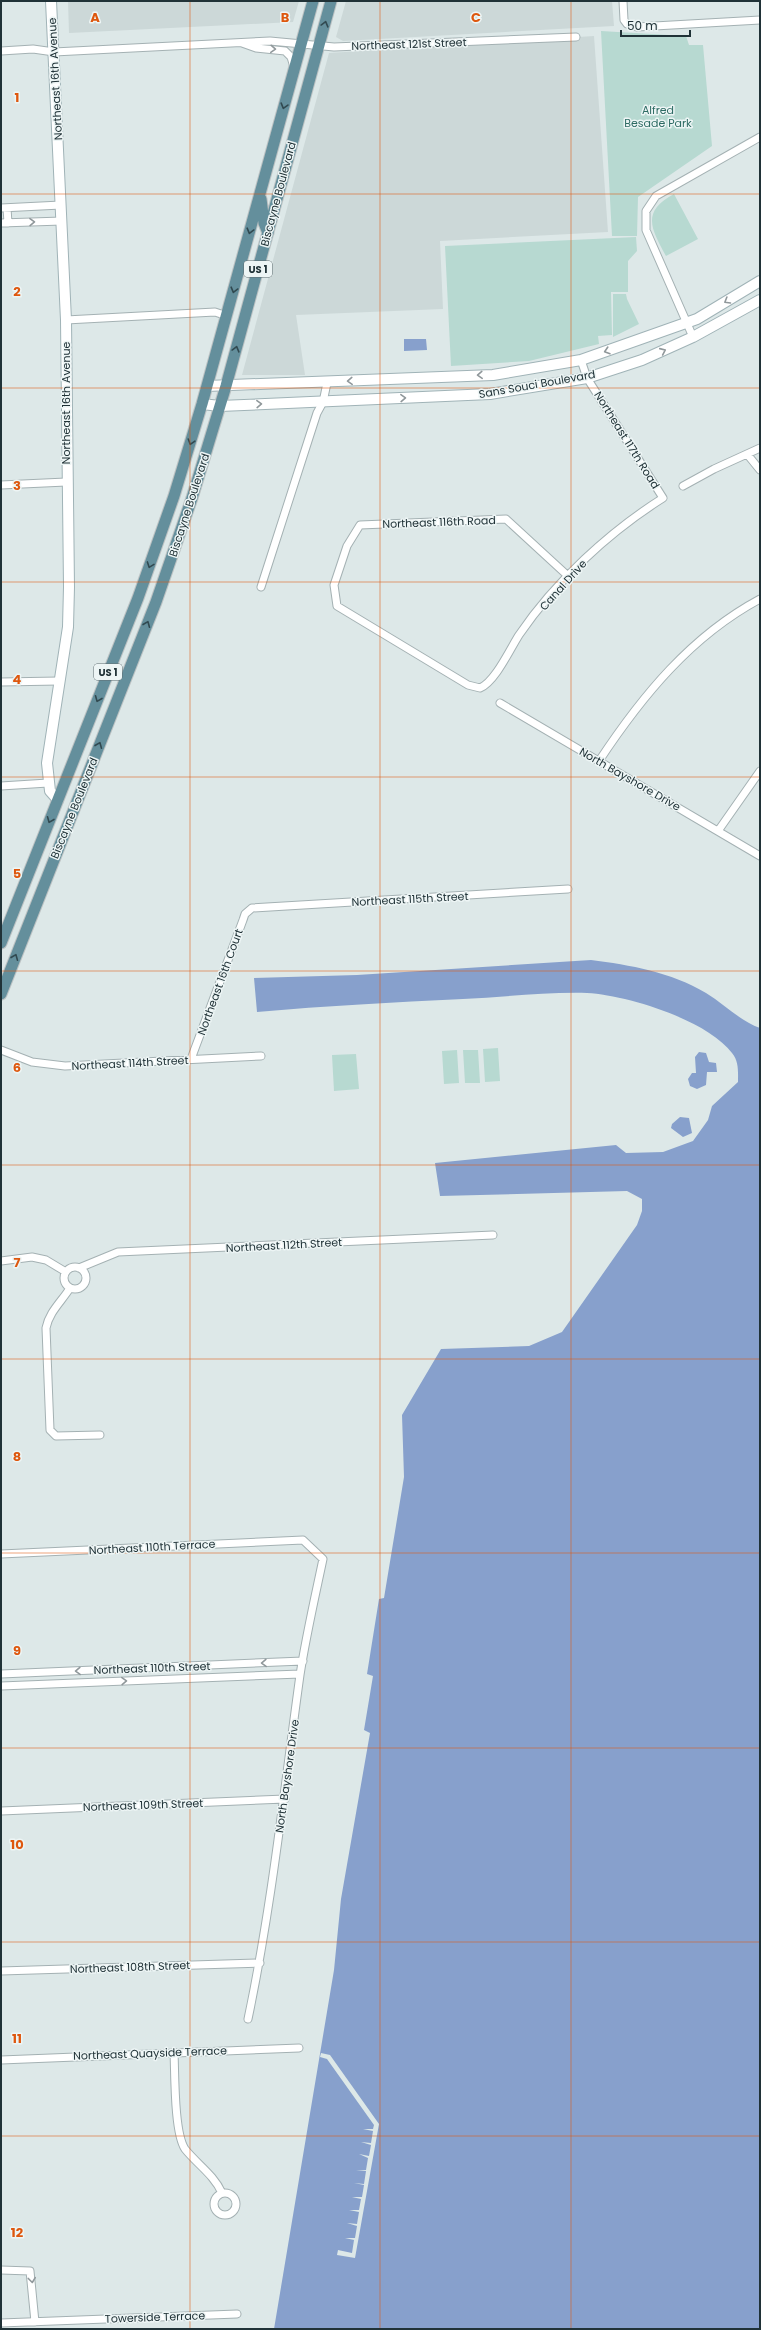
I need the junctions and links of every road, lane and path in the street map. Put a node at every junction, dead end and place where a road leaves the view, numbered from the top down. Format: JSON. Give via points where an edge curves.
{"nodes":[{"id":1,"x":51,"y":1,"type":"edge"},
{"id":2,"x":313,"y":1,"type":"edge"},
{"id":3,"x":331,"y":1,"type":"edge"},
{"id":4,"x":623,"y":1,"type":"edge"},
{"id":5,"x":760,"y":20,"type":"edge"},
{"id":6,"x":576,"y":37,"type":"dead end"},
{"id":7,"x":242,"y":42,"type":"junction"},
{"id":8,"x":301,"y":44,"type":"junction"},
{"id":9,"x":318,"y":46,"type":"junction"},
{"id":10,"x":1,"y":51,"type":"edge"},
{"id":11,"x":54,"y":52,"type":"junction"},
{"id":12,"x":295,"y":68,"type":"junction"},
{"id":13,"x":760,"y":137,"type":"edge"},
{"id":14,"x":260,"y":191,"type":"junction"},
{"id":15,"x":61,"y":205,"type":"junction"},
{"id":16,"x":4,"y":208,"type":"edge"},
{"id":17,"x":62,"y":221,"type":"junction"},
{"id":18,"x":4,"y":223,"type":"edge"},
{"id":19,"x":268,"y":233,"type":"junction"},
{"id":20,"x":760,"y":281,"type":"edge"},
{"id":21,"x":760,"y":300,"type":"edge"},
{"id":22,"x":227,"y":316,"type":"junction"},
{"id":23,"x":66,"y":320,"type":"junction"},
{"id":24,"x":687,"y":323,"type":"junction"},
{"id":25,"x":693,"y":337,"type":"junction"},
{"id":26,"x":581,"y":360,"type":"junction"},
{"id":27,"x":587,"y":378,"type":"junction"},
{"id":28,"x":327,"y":382,"type":"junction"},
{"id":29,"x":207,"y":386,"type":"junction"},
{"id":30,"x":226,"y":386,"type":"junction"},
{"id":31,"x":323,"y":402,"type":"junction"},
{"id":32,"x":202,"y":404,"type":"junction"},
{"id":33,"x":220,"y":406,"type":"junction"},
{"id":34,"x":760,"y":448,"type":"edge"},
{"id":35,"x":747,"y":454,"type":"junction"},
{"id":36,"x":760,"y":470,"type":"edge"},
{"id":37,"x":66,"y":482,"type":"junction"},
{"id":38,"x":1,"y":485,"type":"edge"},
{"id":39,"x":683,"y":486,"type":"dead end"},
{"id":40,"x":663,"y":498,"type":"joint"},
{"id":41,"x":568,"y":576,"type":"junction"},
{"id":42,"x":261,"y":587,"type":"dead end"},
{"id":43,"x":760,"y":599,"type":"edge"},
{"id":44,"x":59,"y":681,"type":"junction"},
{"id":45,"x":1,"y":682,"type":"edge"},
{"id":46,"x":480,"y":688,"type":"joint"},
{"id":47,"x":500,"y":703,"type":"dead end"},
{"id":48,"x":600,"y":761,"type":"junction"},
{"id":49,"x":760,"y":771,"type":"edge"},
{"id":50,"x":48,"y":783,"type":"junction"},
{"id":51,"x":1,"y":786,"type":"edge"},
{"id":52,"x":58,"y":800,"type":"junction"},
{"id":53,"x":67,"y":828,"type":"junction"},
{"id":54,"x":718,"y":831,"type":"junction"},
{"id":55,"x":760,"y":856,"type":"edge"},
{"id":56,"x":568,"y":889,"type":"dead end"},
{"id":57,"x":252,"y":908,"type":"joint"},
{"id":58,"x":1,"y":943,"type":"edge"},
{"id":59,"x":1,"y":994,"type":"edge"},
{"id":60,"x":1,"y":1050,"type":"edge"},
{"id":61,"x":261,"y":1056,"type":"dead end"},
{"id":62,"x":191,"y":1059,"type":"junction"},
{"id":63,"x":493,"y":1234,"type":"dead end"},
{"id":64,"x":1,"y":1262,"type":"edge"},
{"id":65,"x":80,"y":1268,"type":"junction"},
{"id":66,"x":66,"y":1272,"type":"junction"},
{"id":67,"x":70,"y":1288,"type":"junction"},
{"id":68,"x":100,"y":1435,"type":"dead end"},
{"id":69,"x":303,"y":1540,"type":"joint"},
{"id":70,"x":1,"y":1554,"type":"edge"},
{"id":71,"x":303,"y":1661,"type":"junction"},
{"id":72,"x":1,"y":1674,"type":"edge"},
{"id":73,"x":300,"y":1674,"type":"junction"},
{"id":74,"x":1,"y":1686,"type":"edge"},
{"id":75,"x":285,"y":1799,"type":"junction"},
{"id":76,"x":1,"y":1811,"type":"edge"},
{"id":77,"x":260,"y":1963,"type":"junction"},
{"id":78,"x":1,"y":1971,"type":"edge"},
{"id":79,"x":248,"y":2019,"type":"dead end"},
{"id":80,"x":299,"y":2048,"type":"dead end"},
{"id":81,"x":174,"y":2052,"type":"junction"},
{"id":82,"x":1,"y":2060,"type":"edge"},
{"id":83,"x":222,"y":2193,"type":"dead end"},
{"id":84,"x":1,"y":2270,"type":"edge"},
{"id":85,"x":237,"y":2314,"type":"dead end"},
{"id":86,"x":35,"y":2322,"type":"junction"},
{"id":87,"x":1,"y":2323,"type":"edge"}],
"edges":[{"from":1,"to":11,"type":"street","name":"Northeast 16th Avenue"},
{"from":2,"to":8,"type":"main road","name":"Biscayne Boulevard","number":"US 1"},
{"from":9,"to":3,"type":"main road","name":"Biscayne Boulevard","number":"US 1","one_way":true},
{"from":4,"to":5,"type":"street","via":[[624,20],[631,25],[652,27]]},
{"from":6,"to":9,"type":"street","name":"Northeast 121st Street"},
{"from":7,"to":8,"type":"street","name":"Northeast 121st Street","via":[[286,41]]},
{"from":7,"to":11,"type":"street","name":"Northeast 121st Street"},
{"from":7,"to":12,"type":"street","name":"Northeast 121st Street","one_way":true,"via":[[256,48],[285,51]]},
{"from":8,"to":9,"type":"street","name":"Northeast 121st Street"},
{"from":8,"to":12,"type":"main road","name":"Biscayne Boulevard","number":"US 1"},
{"from":9,"to":19,"type":"main road","name":"Biscayne Boulevard","number":"US 1"},
{"from":10,"to":11,"type":"street","name":"Northeast 121st Street","via":[[33,49]]},
{"from":11,"to":15,"type":"street","name":"Northeast 16th Avenue"},
{"from":12,"to":14,"type":"main road","name":"Biscayne Boulevard","number":"US 1","one_way":true},
{"from":13,"to":24,"type":"street","via":[[651,201],[646,211],[645,224],[652,247]]},
{"from":14,"to":19,"type":"main road","via":[[262,214]]},
{"from":14,"to":22,"type":"main road","name":"Biscayne Boulevard","number":"US 1","one_way":true},
{"from":15,"to":16,"type":"street"},
{"from":15,"to":17,"type":"street","name":"Northeast 16th Avenue"},
{"from":16,"to":18,"type":"street"},
{"from":18,"to":17,"type":"street","one_way":true},
{"from":17,"to":23,"type":"street","name":"Northeast 16th Avenue"},
{"from":30,"to":19,"type":"main road","name":"Biscayne Boulevard","number":"US 1","one_way":true},
{"from":20,"to":24,"type":"street","name":"Sans Souci Boulevard","one_way":true},
{"from":21,"to":25,"type":"street","name":"Sans Souci Boulevard"},
{"from":22,"to":23,"type":"street","via":[[215,312]]},
{"from":22,"to":29,"type":"main road","name":"Biscayne Boulevard","number":"US 1"},
{"from":23,"to":37,"type":"street","name":"Northeast 16th Avenue"},
{"from":24,"to":25,"type":"street"},
{"from":24,"to":26,"type":"street","name":"Sans Souci Boulevard","one_way":true},
{"from":27,"to":25,"type":"street","name":"Sans Souci Boulevard","one_way":true,"via":[[642,360]]},
{"from":26,"to":27,"type":"street","name":"Northeast 117th Road"},
{"from":26,"to":28,"type":"street","name":"Sans Souci Boulevard","one_way":true,"via":[[493,375]]},
{"from":31,"to":27,"type":"street","name":"Sans Souci Boulevard","one_way":true,"via":[[490,394]]},
{"from":27,"to":40,"type":"street","name":"Northeast 117th Road"},
{"from":28,"to":30,"type":"street","name":"Sans Souci Boulevard"},
{"from":28,"to":31,"type":"street"},
{"from":29,"to":30,"type":"street","name":"Sans Souci Boulevard"},
{"from":29,"to":32,"type":"main road","name":"Biscayne Boulevard","number":"US 1"},
{"from":30,"to":33,"type":"main road","name":"Biscayne Boulevard","number":"US 1"},
{"from":33,"to":31,"type":"street","name":"Sans Souci Boulevard","one_way":true},
{"from":31,"to":42,"type":"street"},
{"from":32,"to":33,"type":"street","name":"Sans Souci Boulevard"},
{"from":32,"to":52,"type":"main road","name":"Biscayne Boulevard","number":"US 1","one_way":true,"via":[[150,563]]},
{"from":53,"to":33,"type":"main road","name":"Biscayne Boulevard","number":"US 1","one_way":true,"via":[[156,602]]},
{"from":34,"to":35,"type":"street"},
{"from":35,"to":36,"type":"street"},
{"from":35,"to":39,"type":"street","via":[[714,468]]},
{"from":37,"to":38,"type":"street"},
{"from":37,"to":44,"type":"street","name":"Northeast 16th Avenue","via":[[69,619]]},
{"from":40,"to":41,"type":"street","name":"Canal Drive","via":[[635,515]]},
{"from":41,"to":46,"type":"street","name":"Canal Drive","via":[[521,633],[489,683]]},
{"from":41,"to":46,"type":"street","name":"Northeast 116th Road","via":[[506,519],[360,525],[347,546],[334,585],[337,606],[468,685]]},
{"from":43,"to":48,"type":"street","via":[[735,612],[693,645],[654,685],[623,725]]},
{"from":44,"to":45,"type":"street"},
{"from":44,"to":50,"type":"street","name":"Northeast 16th Avenue","via":[[47,763]]},
{"from":47,"to":48,"type":"street","name":"North Bayshore Drive"},
{"from":48,"to":54,"type":"street","name":"North Bayshore Drive"},
{"from":49,"to":54,"type":"street"},
{"from":50,"to":51,"type":"street"},
{"from":50,"to":52,"type":"street","name":"Northeast 16th Avenue","via":[[50,791]]},
{"from":52,"to":53,"type":"main road","via":[[65,810]]},
{"from":52,"to":58,"type":"main road","name":"Biscayne Boulevard","number":"US 1","one_way":true},
{"from":59,"to":53,"type":"main road","name":"Biscayne Boulevard","number":"US 1","one_way":true},
{"from":54,"to":55,"type":"street","name":"North Bayshore Drive"},
{"from":56,"to":57,"type":"street","name":"Northeast 115th Street"},
{"from":57,"to":62,"type":"street","name":"Northeast 16th Court","via":[[245,914]]},
{"from":60,"to":62,"type":"street","name":"Northeast 114th Street","via":[[32,1062],[65,1066]]},
{"from":61,"to":62,"type":"street","name":"Northeast 114th Street"},
{"from":63,"to":65,"type":"street","name":"Northeast 112th Street","via":[[118,1252]]},
{"from":64,"to":66,"type":"street","via":[[32,1256],[46,1260]]},
{"from":65,"to":66,"type":"street","via":[[72,1268]]},
{"from":65,"to":67,"type":"street","via":[[86,1276],[85,1283],[80,1288]]},
{"from":66,"to":67,"type":"street","via":[[65,1282]]},
{"from":67,"to":68,"type":"street","via":[[50,1315],[46,1328],[50,1430],[56,1436]]},
{"from":69,"to":70,"type":"street","name":"Northeast 110th Terrace"},
{"from":69,"to":71,"type":"street","name":"North Bayshore Drive","via":[[323,1559]]},
{"from":71,"to":72,"type":"street","name":"Northeast 110th Street","one_way":true},
{"from":71,"to":73,"type":"street","name":"North Bayshore Drive"},
{"from":74,"to":73,"type":"street","name":"Northeast 110th Street","one_way":true},
{"from":73,"to":75,"type":"street","name":"North Bayshore Drive"},
{"from":75,"to":76,"type":"street","name":"Northeast 109th Street"},
{"from":75,"to":77,"type":"street","name":"North Bayshore Drive"},
{"from":77,"to":78,"type":"street","name":"Northeast 108th Street"},
{"from":77,"to":79,"type":"street","name":"North Bayshore Drive"},
{"from":80,"to":81,"type":"street","name":"Northeast Quayside Terrace"},
{"from":81,"to":82,"type":"street","name":"Northeast Quayside Terrace"},
{"from":81,"to":83,"type":"street","via":[[179,2135],[184,2148],[218,2185]]},
{"from":84,"to":86,"type":"street","one_way":true,"via":[[30,2271]]},
{"from":85,"to":86,"type":"street","name":"Towerside Terrace"},
{"from":86,"to":87,"type":"street","name":"Towerside Terrace"}]}
